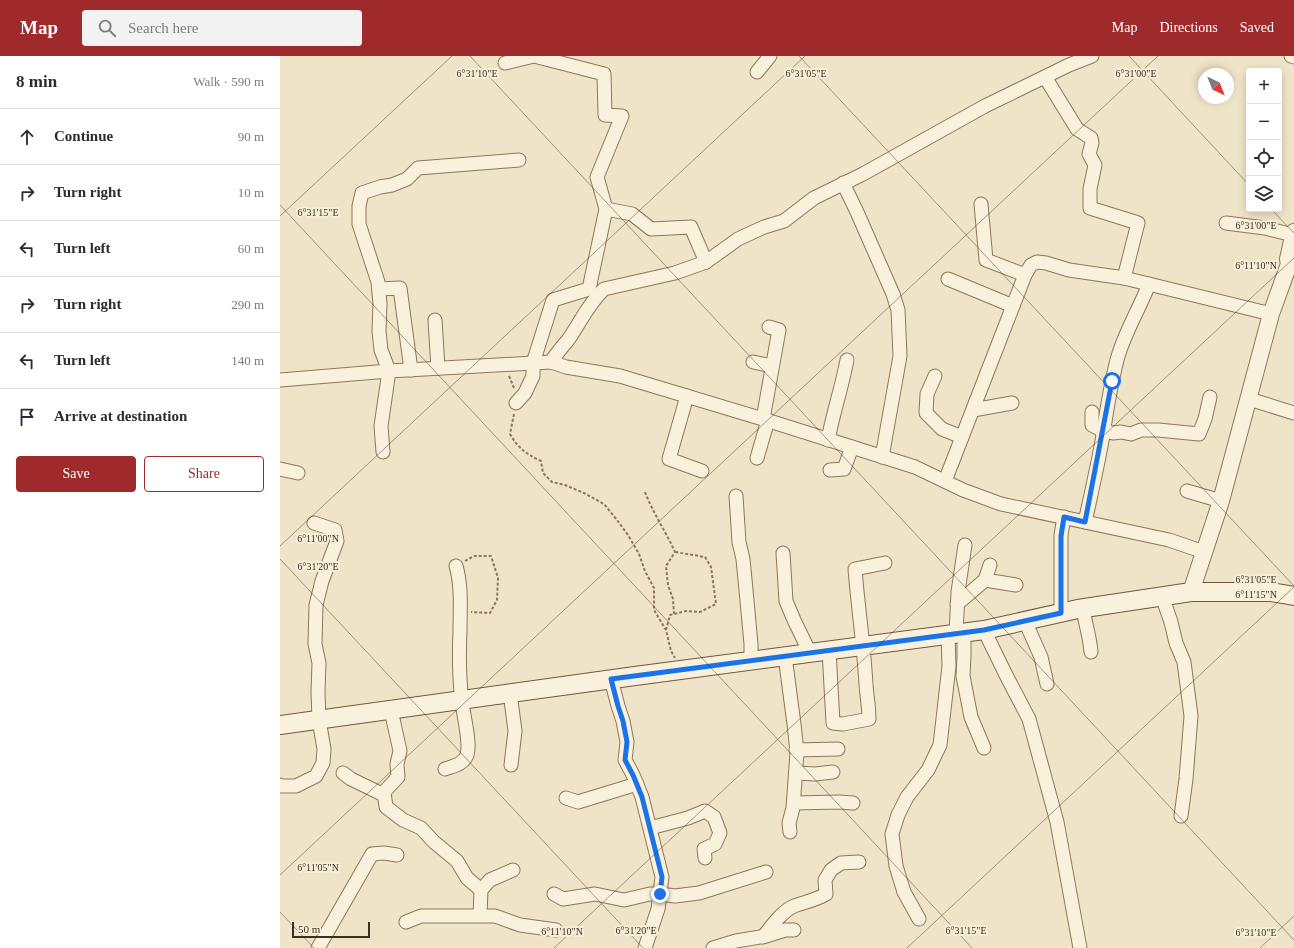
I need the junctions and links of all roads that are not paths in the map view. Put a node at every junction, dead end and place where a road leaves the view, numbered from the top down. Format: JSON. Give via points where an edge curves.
{"nodes":[{"id":1,"x":770,"y":56,"type":"edge"},
{"id":2,"x":1092,"y":56,"type":"edge"},
{"id":3,"x":1291,"y":56,"type":"edge"},
{"id":4,"x":1294,"y":57,"type":"edge"},
{"id":5,"x":505,"y":62,"type":"dead end"},
{"id":6,"x":757,"y":72,"type":"dead end"},
{"id":7,"x":1045,"y":77,"type":"junction"},
{"id":8,"x":519,"y":160,"type":"dead end"},
{"id":9,"x":843,"y":183,"type":"junction"},
{"id":10,"x":981,"y":204,"type":"dead end"},
{"id":11,"x":606,"y":209,"type":"junction"},
{"id":12,"x":1226,"y":223,"type":"dead end"},
{"id":13,"x":1294,"y":234,"type":"edge"},
{"id":14,"x":1291,"y":261,"type":"edge"},
{"id":15,"x":706,"y":262,"type":"junction"},
{"id":16,"x":1025,"y":275,"type":"junction"},
{"id":17,"x":1124,"y":278,"type":"junction"},
{"id":18,"x":948,"y":280,"type":"dead end"},
{"id":19,"x":1149,"y":284,"type":"junction"},
{"id":20,"x":379,"y":289,"type":"junction"},
{"id":21,"x":1013,"y":306,"type":"junction"},
{"id":22,"x":1271,"y":314,"type":"junction"},
{"id":23,"x":435,"y":320,"type":"dead end"},
{"id":24,"x":769,"y":327,"type":"dead end"},
{"id":25,"x":847,"y":360,"type":"dead end"},
{"id":26,"x":551,"y":362,"type":"junction"},
{"id":27,"x":753,"y":362,"type":"dead end"},
{"id":28,"x":533,"y":363,"type":"junction"},
{"id":29,"x":772,"y":366,"type":"junction"},
{"id":30,"x":438,"y":368,"type":"junction"},
{"id":31,"x":411,"y":370,"type":"junction"},
{"id":32,"x":389,"y":371,"type":"junction"},
{"id":33,"x":935,"y":376,"type":"dead end"},
{"id":34,"x":280,"y":380,"type":"edge"},
{"id":35,"x":687,"y":396,"type":"junction"},
{"id":36,"x":1210,"y":397,"type":"dead end"},
{"id":37,"x":1249,"y":399,"type":"junction"},
{"id":38,"x":516,"y":403,"type":"road end"},
{"id":39,"x":1012,"y":403,"type":"dead end"},
{"id":40,"x":972,"y":410,"type":"junction"},
{"id":41,"x":1092,"y":412,"type":"dead end"},
{"id":42,"x":1294,"y":413,"type":"edge"},
{"id":43,"x":765,"y":420,"type":"junction"},
{"id":44,"x":1103,"y":431,"type":"junction"},
{"id":45,"x":962,"y":438,"type":"junction"},
{"id":46,"x":828,"y":440,"type":"junction"},
{"id":47,"x":852,"y":447,"type":"junction"},
{"id":48,"x":383,"y":452,"type":"dead end"},
{"id":49,"x":882,"y":457,"type":"junction"},
{"id":50,"x":756,"y":458,"type":"dead end"},
{"id":51,"x":280,"y":469,"type":"edge"},
{"id":52,"x":830,"y":470,"type":"dead end"},
{"id":53,"x":702,"y":471,"type":"dead end"},
{"id":54,"x":298,"y":473,"type":"dead end"},
{"id":55,"x":945,"y":481,"type":"junction"},
{"id":56,"x":1187,"y":491,"type":"dead end"},
{"id":57,"x":736,"y":496,"type":"dead end"},
{"id":58,"x":1221,"y":501,"type":"junction"},
{"id":59,"x":1064,"y":517,"type":"junction"},
{"id":60,"x":1085,"y":522,"type":"junction"},
{"id":61,"x":314,"y":523,"type":"dead end"},
{"id":62,"x":965,"y":545,"type":"dead end"},
{"id":63,"x":1204,"y":552,"type":"junction"},
{"id":64,"x":783,"y":553,"type":"dead end"},
{"id":65,"x":885,"y":564,"type":"dead end"},
{"id":66,"x":990,"y":565,"type":"dead end"},
{"id":67,"x":456,"y":566,"type":"road end"},
{"id":68,"x":985,"y":580,"type":"junction"},
{"id":69,"x":1016,"y":585,"type":"dead end"},
{"id":70,"x":1191,"y":592,"type":"junction"},
{"id":71,"x":1162,"y":596,"type":"junction"},
{"id":72,"x":1294,"y":596,"type":"edge"},
{"id":73,"x":957,"y":604,"type":"junction"},
{"id":74,"x":1083,"y":608,"type":"junction"},
{"id":75,"x":1061,"y":613,"type":"junction"},
{"id":76,"x":1025,"y":621,"type":"junction"},
{"id":77,"x":984,"y":630,"type":"junction"},
{"id":78,"x":956,"y":634,"type":"junction"},
{"id":79,"x":863,"y":646,"type":"junction"},
{"id":80,"x":829,"y":650,"type":"junction"},
{"id":81,"x":1091,"y":652,"type":"dead end"},
{"id":82,"x":810,"y":653,"type":"junction"},
{"id":83,"x":785,"y":656,"type":"junction"},
{"id":84,"x":751,"y":661,"type":"junction"},
{"id":85,"x":611,"y":679,"type":"junction"},
{"id":86,"x":1047,"y":684,"type":"dead end"},
{"id":87,"x":510,"y":693,"type":"junction"},
{"id":88,"x":462,"y":700,"type":"junction"},
{"id":89,"x":391,"y":710,"type":"junction"},
{"id":90,"x":319,"y":720,"type":"junction"},
{"id":91,"x":280,"y":725,"type":"edge"},
{"id":92,"x":984,"y":748,"type":"dead end"},
{"id":93,"x":838,"y":749,"type":"dead end"},
{"id":94,"x":796,"y":750,"type":"junction"},
{"id":95,"x":511,"y":765,"type":"dead end"},
{"id":96,"x":445,"y":770,"type":"dead end"},
{"id":97,"x":833,"y":772,"type":"dead end"},
{"id":98,"x":343,"y":773,"type":"dead end"},
{"id":99,"x":796,"y":773,"type":"junction"},
{"id":100,"x":637,"y":784,"type":"junction"},
{"id":101,"x":280,"y":785,"type":"edge"},
{"id":102,"x":384,"y":795,"type":"junction"},
{"id":103,"x":566,"y":798,"type":"dead end"},
{"id":104,"x":794,"y":803,"type":"junction"},
{"id":105,"x":854,"y":803,"type":"dead end"},
{"id":106,"x":1181,"y":816,"type":"dead end"},
{"id":107,"x":650,"y":828,"type":"junction"},
{"id":108,"x":790,"y":832,"type":"dead end"},
{"id":109,"x":397,"y":855,"type":"dead end"},
{"id":110,"x":705,"y":858,"type":"dead end"},
{"id":111,"x":859,"y":862,"type":"dead end"},
{"id":112,"x":513,"y":870,"type":"dead end"},
{"id":113,"x":766,"y":872,"type":"dead end"},
{"id":114,"x":481,"y":890,"type":"junction"},
{"id":115,"x":554,"y":894,"type":"dead end"},
{"id":116,"x":660,"y":894,"type":"junction"},
{"id":117,"x":480,"y":915,"type":"junction"},
{"id":118,"x":919,"y":919,"type":"dead end"},
{"id":119,"x":406,"y":922,"type":"dead end"},
{"id":120,"x":556,"y":930,"type":"dead end"},
{"id":121,"x":794,"y":930,"type":"dead end"},
{"id":122,"x":763,"y":937,"type":"junction"},
{"id":123,"x":318,"y":948,"type":"edge"},
{"id":124,"x":645,"y":948,"type":"edge"},
{"id":125,"x":713,"y":948,"type":"edge"},
{"id":126,"x":1080,"y":948,"type":"edge"}],
"edges":[{"from":1,"to":6,"type":"street"},
{"from":2,"to":7,"type":"street"},
{"from":3,"to":4,"type":"street"},
{"from":5,"to":11,"type":"street","via":[[534,56],[604,74],[605,115],[622,116],[596,177]]},
{"from":7,"to":9,"type":"street","via":[[985,106]]},
{"from":7,"to":17,"type":"street","via":[[1077,129],[1091,138],[1089,154],[1095,165],[1090,189],[1090,208],[1138,223]]},
{"from":8,"to":20,"type":"street","via":[[418,168],[407,180],[362,193],[359,224]]},
{"from":9,"to":15,"type":"street","via":[[814,198],[784,221],[738,239]]},
{"from":9,"to":49,"type":"street","via":[[898,310],[900,356]]},
{"from":10,"to":16,"type":"street","via":[[986,260]]},
{"from":11,"to":15,"type":"street","via":[[632,214],[651,229],[691,227]]},
{"from":11,"to":28,"type":"street","via":[[589,289],[553,300]]},
{"from":12,"to":13,"type":"street"},
{"from":13,"to":14,"type":"street"},
{"from":14,"to":22,"type":"street"},
{"from":15,"to":26,"type":"street","via":[[675,273],[604,289],[596,296]]},
{"from":16,"to":17,"type":"street","via":[[1031,265],[1037,262],[1069,270]]},
{"from":16,"to":21,"type":"street"},
{"from":17,"to":19,"type":"street"},
{"from":18,"to":21,"type":"street"},
{"from":19,"to":22,"type":"street"},
{"from":19,"to":44,"type":"street","via":[[1125,335],[1117,359]]},
{"from":20,"to":31,"type":"street","via":[[400,288]]},
{"from":20,"to":32,"type":"street","via":[[381,350]]},
{"from":21,"to":40,"type":"street"},
{"from":22,"to":37,"type":"street"},
{"from":23,"to":30,"type":"street"},
{"from":24,"to":29,"type":"street","via":[[779,330]]},
{"from":25,"to":46,"type":"street"},
{"from":26,"to":28,"type":"street"},
{"from":26,"to":35,"type":"street","via":[[620,376]]},
{"from":27,"to":29,"type":"street"},
{"from":28,"to":30,"type":"street"},
{"from":28,"to":38,"type":"street","via":[[533,376],[525,393]]},
{"from":29,"to":43,"type":"street"},
{"from":30,"to":31,"type":"street"},
{"from":31,"to":32,"type":"street"},
{"from":32,"to":34,"type":"street"},
{"from":32,"to":48,"type":"street","via":[[382,419]]},
{"from":33,"to":45,"type":"street","via":[[927,394],[926,413],[942,429]]},
{"from":35,"to":43,"type":"street"},
{"from":35,"to":53,"type":"street","via":[[668,458]]},
{"from":36,"to":44,"type":"street","via":[[1199,434],[1158,430],[1141,430],[1130,434]]},
{"from":37,"to":42,"type":"street"},
{"from":37,"to":58,"type":"street"},
{"from":39,"to":40,"type":"street"},
{"from":40,"to":45,"type":"street"},
{"from":41,"to":44,"type":"street","via":[[1092,425]]},
{"from":43,"to":46,"type":"street"},
{"from":43,"to":50,"type":"street"},
{"from":44,"to":60,"type":"street"},
{"from":45,"to":55,"type":"street"},
{"from":46,"to":47,"type":"street"},
{"from":47,"to":49,"type":"street"},
{"from":47,"to":52,"type":"street","via":[[844,469]]},
{"from":49,"to":55,"type":"street","via":[[915,467]]},
{"from":51,"to":54,"type":"street"},
{"from":55,"to":59,"type":"street","via":[[1001,504]]},
{"from":56,"to":58,"type":"street"},
{"from":57,"to":84,"type":"street"},
{"from":58,"to":63,"type":"street"},
{"from":59,"to":60,"type":"street"},
{"from":59,"to":75,"type":"street","via":[[1061,536]]},
{"from":60,"to":63,"type":"street","via":[[1169,540]]},
{"from":61,"to":90,"type":"street","via":[[335,530],[337,541],[316,605],[315,644],[319,663]]},
{"from":62,"to":73,"type":"street"},
{"from":63,"to":70,"type":"street"},
{"from":64,"to":82,"type":"street","via":[[786,601]]},
{"from":65,"to":79,"type":"street","via":[[855,569]]},
{"from":66,"to":68,"type":"street"},
{"from":67,"to":88,"type":"street"},
{"from":68,"to":69,"type":"street"},
{"from":68,"to":73,"type":"street"},
{"from":70,"to":71,"type":"main road"},
{"from":70,"to":72,"type":"main road","via":[[1271,592]]},
{"from":71,"to":74,"type":"main road"},
{"from":71,"to":106,"type":"street","via":[[1184,662],[1191,716]]},
{"from":73,"to":78,"type":"street"},
{"from":74,"to":75,"type":"main road"},
{"from":74,"to":81,"type":"street"},
{"from":75,"to":76,"type":"main road"},
{"from":76,"to":77,"type":"main road"},
{"from":76,"to":86,"type":"street","via":[[1041,657]]},
{"from":77,"to":78,"type":"main road"},
{"from":77,"to":126,"type":"street","via":[[1029,719],[1057,822]]},
{"from":78,"to":79,"type":"main road"},
{"from":78,"to":92,"type":"street","via":[[964,656],[962,676],[971,717]]},
{"from":78,"to":118,"type":"street","via":[[949,666],[940,745],[928,770],[907,798],[892,834],[896,866],[904,892]]},
{"from":79,"to":80,"type":"main road"},
{"from":79,"to":80,"type":"street","via":[[869,719],[843,724],[833,723]]},
{"from":80,"to":82,"type":"main road"},
{"from":82,"to":83,"type":"main road"},
{"from":83,"to":84,"type":"main road"},
{"from":83,"to":94,"type":"street"},
{"from":84,"to":85,"type":"main road"},
{"from":85,"to":87,"type":"main road"},
{"from":85,"to":100,"type":"street","via":[[627,742],[625,760]]},
{"from":87,"to":88,"type":"main road"},
{"from":87,"to":95,"type":"street","via":[[516,731]]},
{"from":88,"to":89,"type":"main road"},
{"from":88,"to":96,"type":"street","via":[[469,745],[467,756],[462,763]]},
{"from":89,"to":90,"type":"main road"},
{"from":89,"to":102,"type":"street","via":[[400,751],[398,777]]},
{"from":90,"to":91,"type":"main road"},
{"from":90,"to":101,"type":"street","via":[[324,750],[323,763],[316,776],[296,786]]},
{"from":93,"to":94,"type":"street"},
{"from":94,"to":99,"type":"street"},
{"from":97,"to":99,"type":"street"},
{"from":98,"to":102,"type":"street"},
{"from":99,"to":104,"type":"street"},
{"from":100,"to":103,"type":"street","via":[[578,802]]},
{"from":100,"to":107,"type":"street"},
{"from":102,"to":114,"type":"street","via":[[386,807],[403,820],[421,828],[457,861],[467,878]]},
{"from":104,"to":105,"type":"street"},
{"from":104,"to":108,"type":"street"},
{"from":107,"to":110,"type":"street","via":[[705,811],[714,817],[720,833],[715,844],[704,849]]},
{"from":107,"to":116,"type":"street","via":[[662,877]]},
{"from":109,"to":123,"type":"street","via":[[384,852],[372,854]]},
{"from":111,"to":122,"type":"street","via":[[841,862],[825,880],[826,894],[793,907],[780,917]]},
{"from":112,"to":114,"type":"street","via":[[490,880]]},
{"from":113,"to":116,"type":"street","via":[[699,893],[675,896]]},
{"from":114,"to":117,"type":"street"},
{"from":115,"to":116,"type":"street","via":[[563,899],[596,894],[624,900]]},
{"from":116,"to":124,"type":"street","via":[[658,910]]},
{"from":117,"to":119,"type":"street","via":[[421,916]]},
{"from":117,"to":120,"type":"street","via":[[495,916],[520,925]]},
{"from":121,"to":122,"type":"street"},
{"from":122,"to":125,"type":"street"}]}
